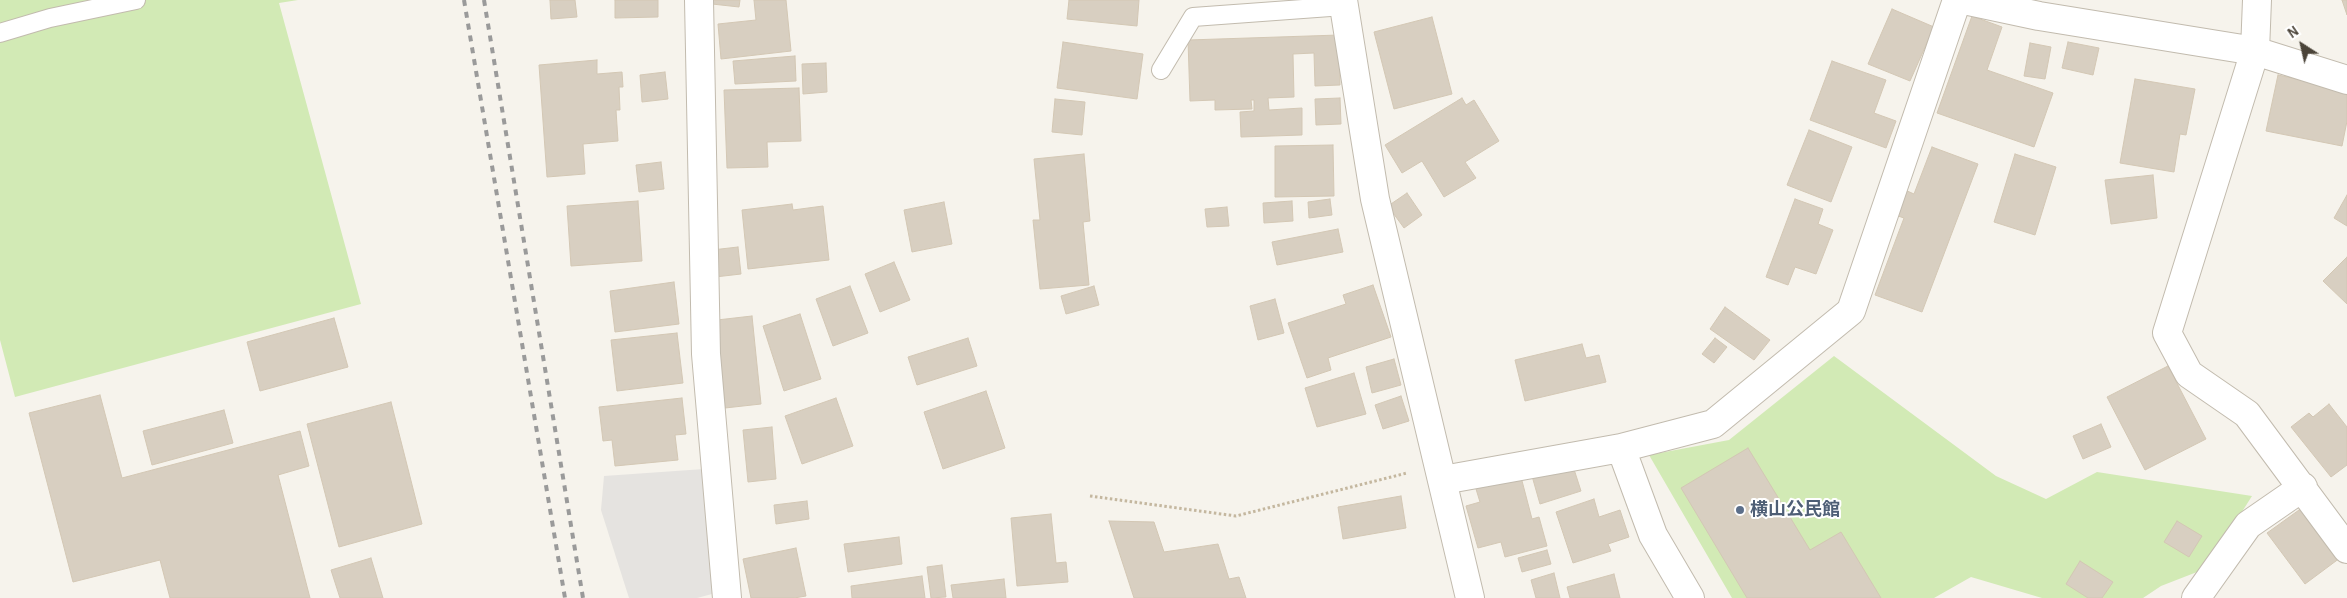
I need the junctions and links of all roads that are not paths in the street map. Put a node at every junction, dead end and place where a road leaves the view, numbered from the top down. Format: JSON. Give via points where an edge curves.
{"nodes":[{"id":1,"x":136,"y":0,"type":"edge"},
{"id":2,"x":699,"y":0,"type":"edge"},
{"id":3,"x":1957,"y":0,"type":"edge"},
{"id":4,"x":1964,"y":0,"type":"edge"},
{"id":5,"x":2257,"y":0,"type":"edge"},
{"id":6,"x":1343,"y":3,"type":"edge"},
{"id":7,"x":0,"y":33,"type":"edge"},
{"id":8,"x":2255,"y":51,"type":"junction"},
{"id":9,"x":1161,"y":70,"type":"dead end"},
{"id":10,"x":2347,"y":80,"type":"edge"},
{"id":11,"x":1621,"y":448,"type":"junction"},
{"id":12,"x":1441,"y":472,"type":"junction"},
{"id":13,"x":2303,"y":487,"type":"junction"},
{"id":14,"x":2347,"y":549,"type":"edge"},
{"id":15,"x":727,"y":598,"type":"edge"},
{"id":16,"x":1470,"y":598,"type":"edge"},
{"id":17,"x":1690,"y":598,"type":"edge"},
{"id":18,"x":2196,"y":598,"type":"edge"}],
"edges":[{"from":1,"to":7,"type":"lane","via":[[50,18]]},
{"from":2,"to":15,"type":"street","via":[[706,354]]},
{"from":3,"to":11,"type":"street","via":[[1851,311],[1713,424]]},
{"from":4,"to":8,"type":"street","via":[[2039,16]]},
{"from":5,"to":8,"type":"street"},
{"from":6,"to":9,"type":"lane","via":[[1193,17]]},
{"from":6,"to":12,"type":"street","via":[[1375,199]]},
{"from":8,"to":10,"type":"street"},
{"from":8,"to":13,"type":"street","via":[[2167,333],[2190,374],[2247,414]]},
{"from":11,"to":12,"type":"street"},
{"from":11,"to":17,"type":"street","via":[[1653,535]]},
{"from":12,"to":16,"type":"street"},
{"from":13,"to":14,"type":"street"},
{"from":13,"to":18,"type":"street","via":[[2248,525]]}]}
